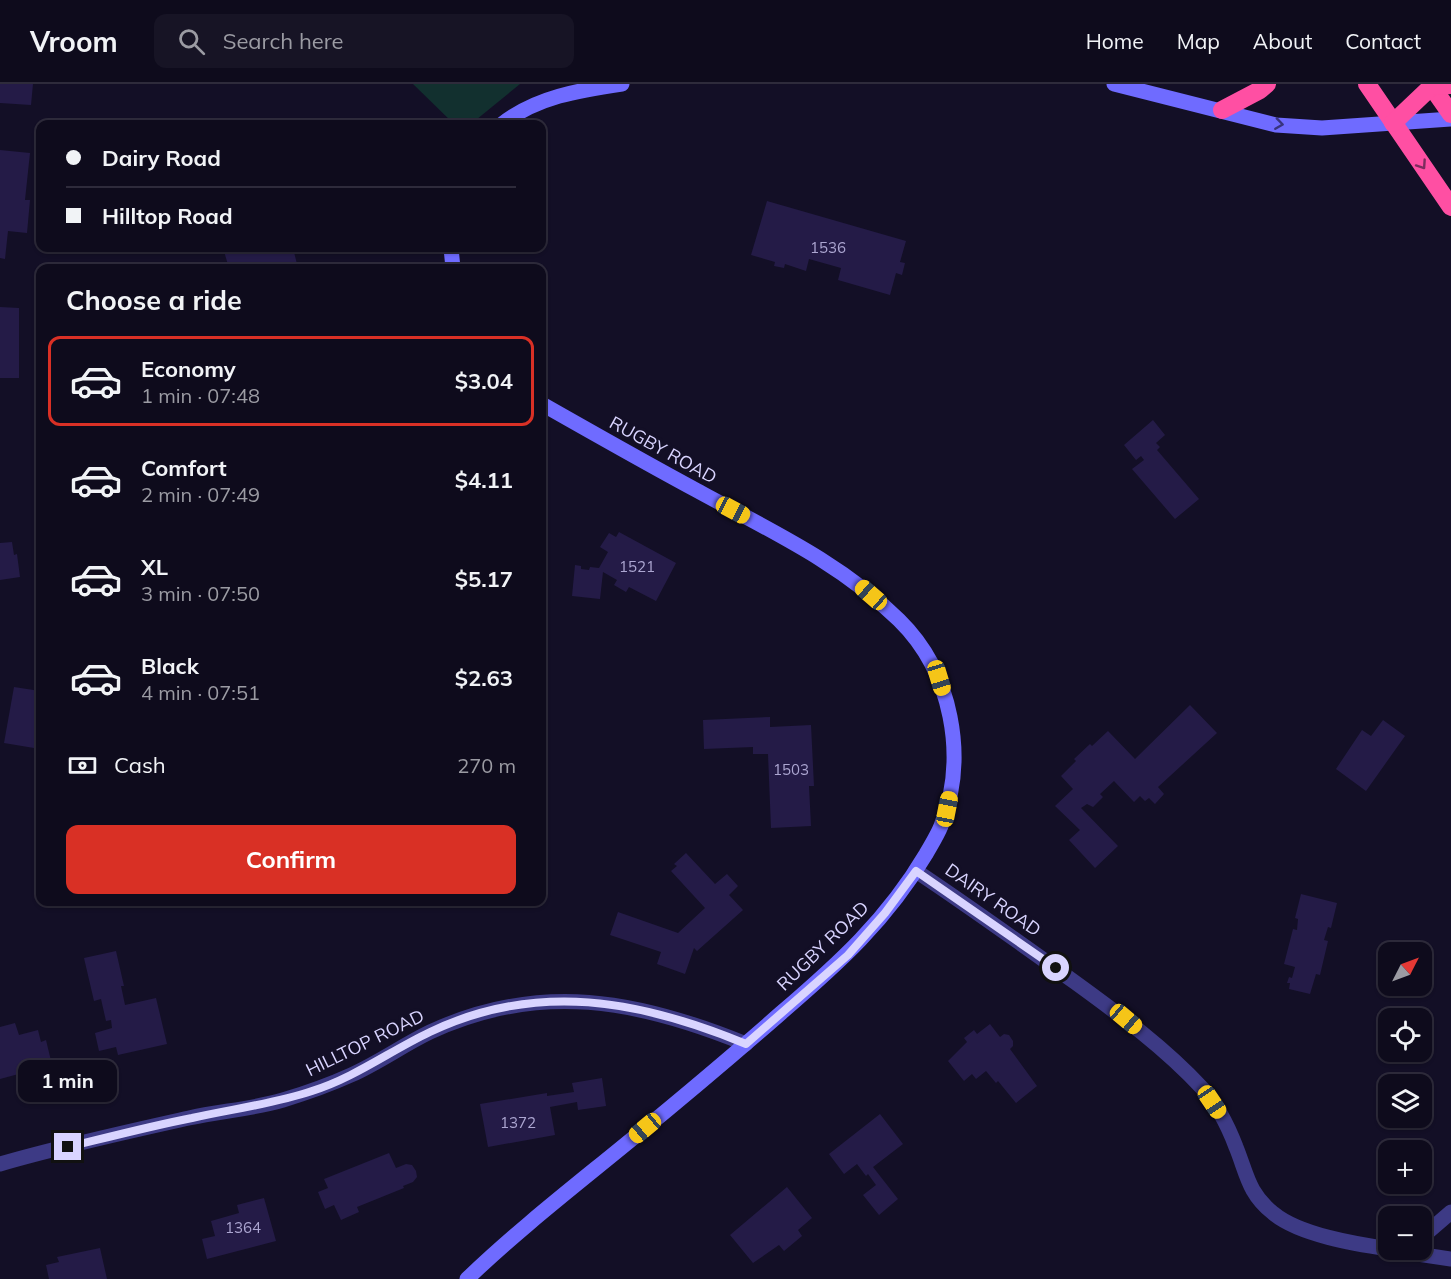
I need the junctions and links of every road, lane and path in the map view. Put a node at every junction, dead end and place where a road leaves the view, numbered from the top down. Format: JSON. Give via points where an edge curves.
{"nodes":[{"id":1,"x":622,"y":84,"type":"edge"},
{"id":2,"x":1114,"y":84,"type":"edge"},
{"id":3,"x":1267,"y":84,"type":"edge"},
{"id":4,"x":1366,"y":84,"type":"edge"},
{"id":5,"x":1431,"y":85,"type":"edge"},
{"id":6,"x":1451,"y":85,"type":"edge"},
{"id":7,"x":1222,"y":110,"type":"junction"},
{"id":8,"x":1451,"y":117,"type":"edge"},
{"id":9,"x":509,"y":120,"type":"edge"},
{"id":10,"x":1393,"y":123,"type":"junction"},
{"id":11,"x":1451,"y":207,"type":"edge"},
{"id":12,"x":546,"y":406,"type":"edge"},
{"id":13,"x":916,"y":871,"type":"junction"},
{"id":14,"x":746,"y":1044,"type":"junction"},
{"id":15,"x":0,"y":1164,"type":"edge"},
{"id":16,"x":1451,"y":1212,"type":"edge"},
{"id":17,"x":1432,"y":1228,"type":"edge"},
{"id":18,"x":1378,"y":1247,"type":"edge"},
{"id":19,"x":1432,"y":1256,"type":"edge"},
{"id":20,"x":1451,"y":1260,"type":"edge"},
{"id":21,"x":467,"y":1279,"type":"edge"}],
"edges":[{"from":1,"to":9,"type":"street","via":[[577,90],[540,102]]},
{"from":2,"to":7,"type":"street"},
{"from":3,"to":7,"type":"highway"},
{"from":4,"to":10,"type":"highway"},
{"from":5,"to":6,"type":"highway"},
{"from":5,"to":8,"type":"highway"},
{"from":5,"to":10,"type":"highway"},
{"from":7,"to":10,"type":"street","one_way":true,"via":[[1276,125],[1322,128]]},
{"from":8,"to":10,"type":"street"},
{"from":10,"to":11,"type":"highway","one_way":true},
{"from":12,"to":13,"type":"street","name":"RUGBY ROAD","via":[[810,551],[856,583],[918,641],[939,678],[951,718],[954,746],[947,809]]},
{"from":13,"to":14,"type":"street","name":"RUGBY ROAD","via":[[848,955]]},
{"from":13,"to":18,"type":"street","name":"DAIRY ROAD","via":[[1126,1019],[1176,1062],[1204,1089],[1220,1114],[1247,1180],[1273,1214],[1294,1226]]},
{"from":14,"to":15,"type":"street","name":"HILLTOP ROAD","via":[[653,1012],[600,1003],[546,1000],[464,1018],[429,1032],[352,1074],[275,1102],[190,1118]]},
{"from":14,"to":21,"type":"street","name":"RUGBY ROAD","via":[[568,1190]]},
{"from":16,"to":17,"type":"street"},
{"from":19,"to":20,"type":"street","name":"DAIRY ROAD"}]}
